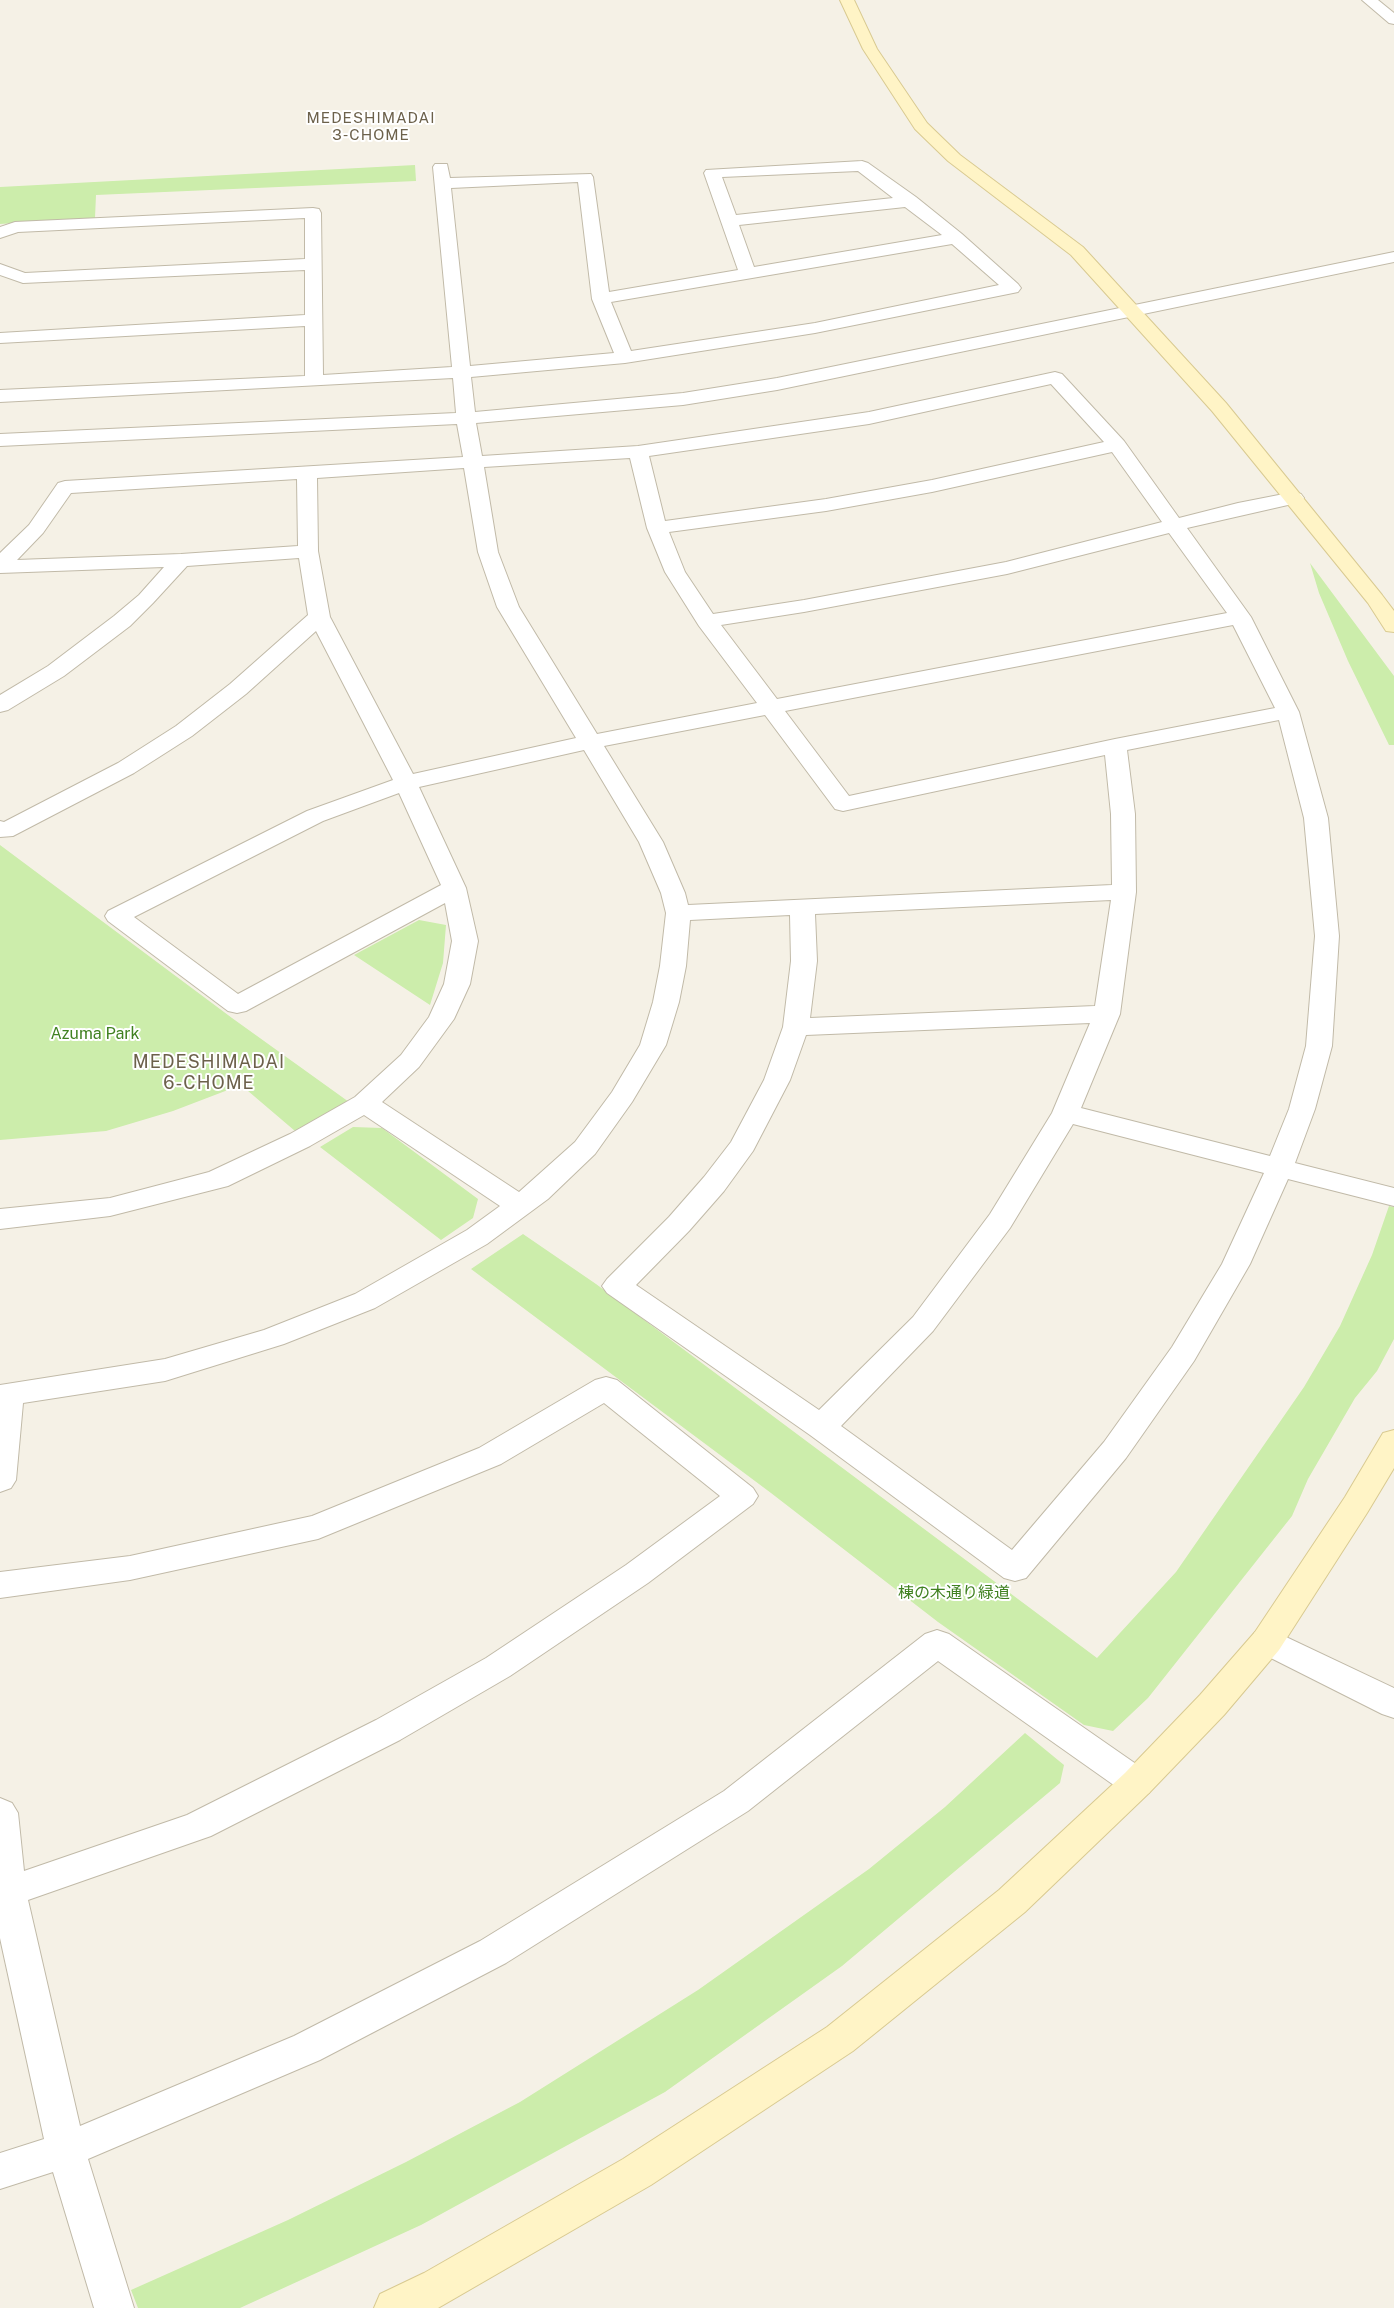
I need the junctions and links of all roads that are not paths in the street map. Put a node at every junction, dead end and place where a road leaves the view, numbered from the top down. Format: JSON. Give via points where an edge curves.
{"nodes":[{"id":1,"x":847,"y":0,"type":"edge"},
{"id":2,"x":1369,"y":0,"type":"edge"},
{"id":3,"x":1394,"y":20,"type":"edge"},
{"id":4,"x":910,"y":201,"type":"junction"},
{"id":5,"x":729,"y":221,"type":"junction"},
{"id":6,"x":0,"y":233,"type":"edge"},
{"id":7,"x":956,"y":238,"type":"junction"},
{"id":8,"x":1394,"y":257,"type":"edge"},
{"id":9,"x":314,"y":264,"type":"junction"},
{"id":10,"x":0,"y":269,"type":"edge"},
{"id":11,"x":748,"y":273,"type":"junction"},
{"id":12,"x":602,"y":299,"type":"junction"},
{"id":13,"x":1133,"y":312,"type":"junction"},
{"id":14,"x":314,"y":320,"type":"junction"},
{"id":15,"x":0,"y":338,"type":"edge"},
{"id":16,"x":625,"y":358,"type":"junction"},
{"id":17,"x":463,"y":372,"type":"junction"},
{"id":18,"x":314,"y":381,"type":"junction"},
{"id":19,"x":0,"y":396,"type":"edge"},
{"id":20,"x":466,"y":418,"type":"junction"},
{"id":21,"x":0,"y":440,"type":"edge"},
{"id":22,"x":1117,"y":446,"type":"junction"},
{"id":23,"x":638,"y":452,"type":"junction"},
{"id":24,"x":473,"y":463,"type":"junction"},
{"id":25,"x":307,"y":472,"type":"junction"},
{"id":26,"x":1294,"y":498,"type":"junction"},
{"id":27,"x":1174,"y":525,"type":"junction"},
{"id":28,"x":657,"y":528,"type":"junction"},
{"id":29,"x":308,"y":551,"type":"junction"},
{"id":30,"x":181,"y":560,"type":"junction"},
{"id":31,"x":0,"y":566,"type":"edge"},
{"id":32,"x":1240,"y":616,"type":"junction"},
{"id":33,"x":319,"y":617,"type":"junction"},
{"id":34,"x":707,"y":621,"type":"junction"},
{"id":35,"x":1394,"y":626,"type":"edge"},
{"id":36,"x":0,"y":706,"type":"edge"},
{"id":37,"x":770,"y":706,"type":"junction"},
{"id":38,"x":1288,"y":712,"type":"junction"},
{"id":39,"x":590,"y":742,"type":"junction"},
{"id":40,"x":1115,"y":746,"type":"junction"},
{"id":41,"x":406,"y":783,"type":"junction"},
{"id":42,"x":0,"y":828,"type":"edge"},
{"id":43,"x":454,"y":888,"type":"junction"},
{"id":44,"x":1124,"y":892,"type":"junction"},
{"id":45,"x":802,"y":907,"type":"junction"},
{"id":46,"x":678,"y":913,"type":"junction"},
{"id":47,"x":1106,"y":1014,"type":"junction"},
{"id":48,"x":796,"y":1026,"type":"junction"},
{"id":49,"x":366,"y":1103,"type":"junction"},
{"id":50,"x":1066,"y":1113,"type":"junction"},
{"id":51,"x":1280,"y":1167,"type":"junction"},
{"id":52,"x":1394,"y":1197,"type":"edge"},
{"id":53,"x":519,"y":1206,"type":"junction"},
{"id":54,"x":0,"y":1219,"type":"edge"},
{"id":55,"x":4,"y":1396,"type":"edge"},
{"id":56,"x":821,"y":1427,"type":"junction"},
{"id":57,"x":1394,"y":1441,"type":"edge"},
{"id":58,"x":0,"y":1480,"type":"edge"},
{"id":59,"x":0,"y":1585,"type":"edge"},
{"id":60,"x":1268,"y":1641,"type":"junction"},
{"id":61,"x":1394,"y":1704,"type":"edge"},
{"id":62,"x":1137,"y":1783,"type":"junction"},
{"id":63,"x":0,"y":1813,"type":"edge"},
{"id":64,"x":8,"y":1892,"type":"junction"},
{"id":65,"x":66,"y":2150,"type":"junction"},
{"id":66,"x":0,"y":2171,"type":"edge"},
{"id":67,"x":114,"y":2308,"type":"edge"},
{"id":68,"x":394,"y":2308,"type":"edge"}],
"edges":[{"from":1,"to":13,"type":"street","via":[[870,49],[922,126],[954,158],[1077,251]]},
{"from":2,"to":3,"type":"street"},
{"from":4,"to":5,"type":"street"},
{"from":4,"to":5,"type":"street","via":[[862,166],[712,173]]},
{"from":4,"to":7,"type":"street"},
{"from":5,"to":11,"type":"street"},
{"from":6,"to":9,"type":"street","via":[[15,227],[313,213]]},
{"from":7,"to":11,"type":"street"},
{"from":7,"to":16,"type":"street","via":[[1012,288],[815,328]]},
{"from":8,"to":13,"type":"street"},
{"from":9,"to":10,"type":"street","via":[[23,278]]},
{"from":9,"to":14,"type":"street"},
{"from":11,"to":12,"type":"street"},
{"from":12,"to":16,"type":"street"},
{"from":12,"to":17,"type":"street","via":[[585,178],[442,175]]},
{"from":13,"to":20,"type":"street","via":[[777,384],[683,398]]},
{"from":13,"to":26,"type":"street"},
{"from":14,"to":15,"type":"street"},
{"from":14,"to":18,"type":"street"},
{"from":16,"to":17,"type":"street"},
{"from":17,"to":18,"type":"street"},
{"from":17,"to":20,"type":"street"},
{"from":18,"to":19,"type":"street"},
{"from":20,"to":21,"type":"street"},
{"from":20,"to":24,"type":"street"},
{"from":22,"to":23,"type":"street","via":[[1055,378],[869,418]]},
{"from":22,"to":27,"type":"street"},
{"from":22,"to":28,"type":"street","via":[[826,505]]},
{"from":23,"to":24,"type":"street"},
{"from":23,"to":28,"type":"street"},
{"from":24,"to":25,"type":"street"},
{"from":24,"to":39,"type":"street","via":[[488,552],[508,607]]},
{"from":25,"to":29,"type":"street"},
{"from":25,"to":31,"type":"street","via":[[65,487],[36,529]]},
{"from":26,"to":27,"type":"street"},
{"from":26,"to":35,"type":"street"},
{"from":27,"to":32,"type":"street"},
{"from":27,"to":34,"type":"street","via":[[1008,568]]},
{"from":28,"to":34,"type":"street","via":[[675,572]]},
{"from":29,"to":30,"type":"street"},
{"from":29,"to":33,"type":"street"},
{"from":30,"to":31,"type":"street"},
{"from":30,"to":36,"type":"street","via":[[122,621],[56,671]]},
{"from":32,"to":37,"type":"street"},
{"from":32,"to":38,"type":"street"},
{"from":33,"to":41,"type":"street"},
{"from":33,"to":42,"type":"street","via":[[238,689],[184,731],[109,777],[5,831]]},
{"from":34,"to":37,"type":"street"},
{"from":37,"to":39,"type":"street"},
{"from":37,"to":40,"type":"street","via":[[843,804]]},
{"from":38,"to":40,"type":"street"},
{"from":38,"to":51,"type":"street","via":[[1316,818],[1326,936],[1319,1046],[1302,1109]]},
{"from":39,"to":41,"type":"street"},
{"from":39,"to":46,"type":"street","via":[[651,842],[674,893]]},
{"from":40,"to":44,"type":"street","via":[[1124,814]]},
{"from":41,"to":43,"type":"street"},
{"from":41,"to":43,"type":"street","via":[[315,816],[118,916],[237,1005]]},
{"from":43,"to":49,"type":"street","via":[[465,941],[457,984],[441,1019],[410,1062]]},
{"from":44,"to":45,"type":"street"},
{"from":44,"to":47,"type":"street"},
{"from":45,"to":46,"type":"street"},
{"from":45,"to":48,"type":"street","via":[[804,961]]},
{"from":46,"to":53,"type":"street","via":[[673,966],[653,1044],[623,1096],[585,1148]]},
{"from":47,"to":48,"type":"street"},
{"from":47,"to":50,"type":"street"},
{"from":48,"to":56,"type":"street","via":[[777,1080],[743,1145],[680,1224],[617,1286]]},
{"from":49,"to":53,"type":"street"},
{"from":49,"to":54,"type":"street","via":[[300,1140],[218,1179],[110,1208]]},
{"from":50,"to":51,"type":"street"},
{"from":50,"to":56,"type":"street","via":[[1000,1221],[923,1324]]},
{"from":51,"to":52,"type":"street"},
{"from":51,"to":56,"type":"street","via":[[1236,1264],[1183,1354],[1115,1450],[1015,1569]]},
{"from":53,"to":55,"type":"street","via":[[477,1237],[365,1300],[274,1337],[165,1370]]},
{"from":55,"to":58,"type":"street"},
{"from":57,"to":60,"type":"street"},
{"from":59,"to":64,"type":"street","via":[[130,1568],[318,1527],[490,1456],[606,1388],[742,1496],[637,1574],[498,1668],[388,1730],[198,1826]]},
{"from":60,"to":61,"type":"street"},
{"from":60,"to":62,"type":"street"},
{"from":62,"to":65,"type":"street","via":[[937,1643],[736,1800],[493,1952],[307,2048]]},
{"from":62,"to":68,"type":"street","via":[[1012,1901],[840,2039],[637,2172],[438,2287]]},
{"from":63,"to":64,"type":"street"},
{"from":64,"to":65,"type":"street"},
{"from":65,"to":66,"type":"street"},
{"from":65,"to":67,"type":"street"}]}
